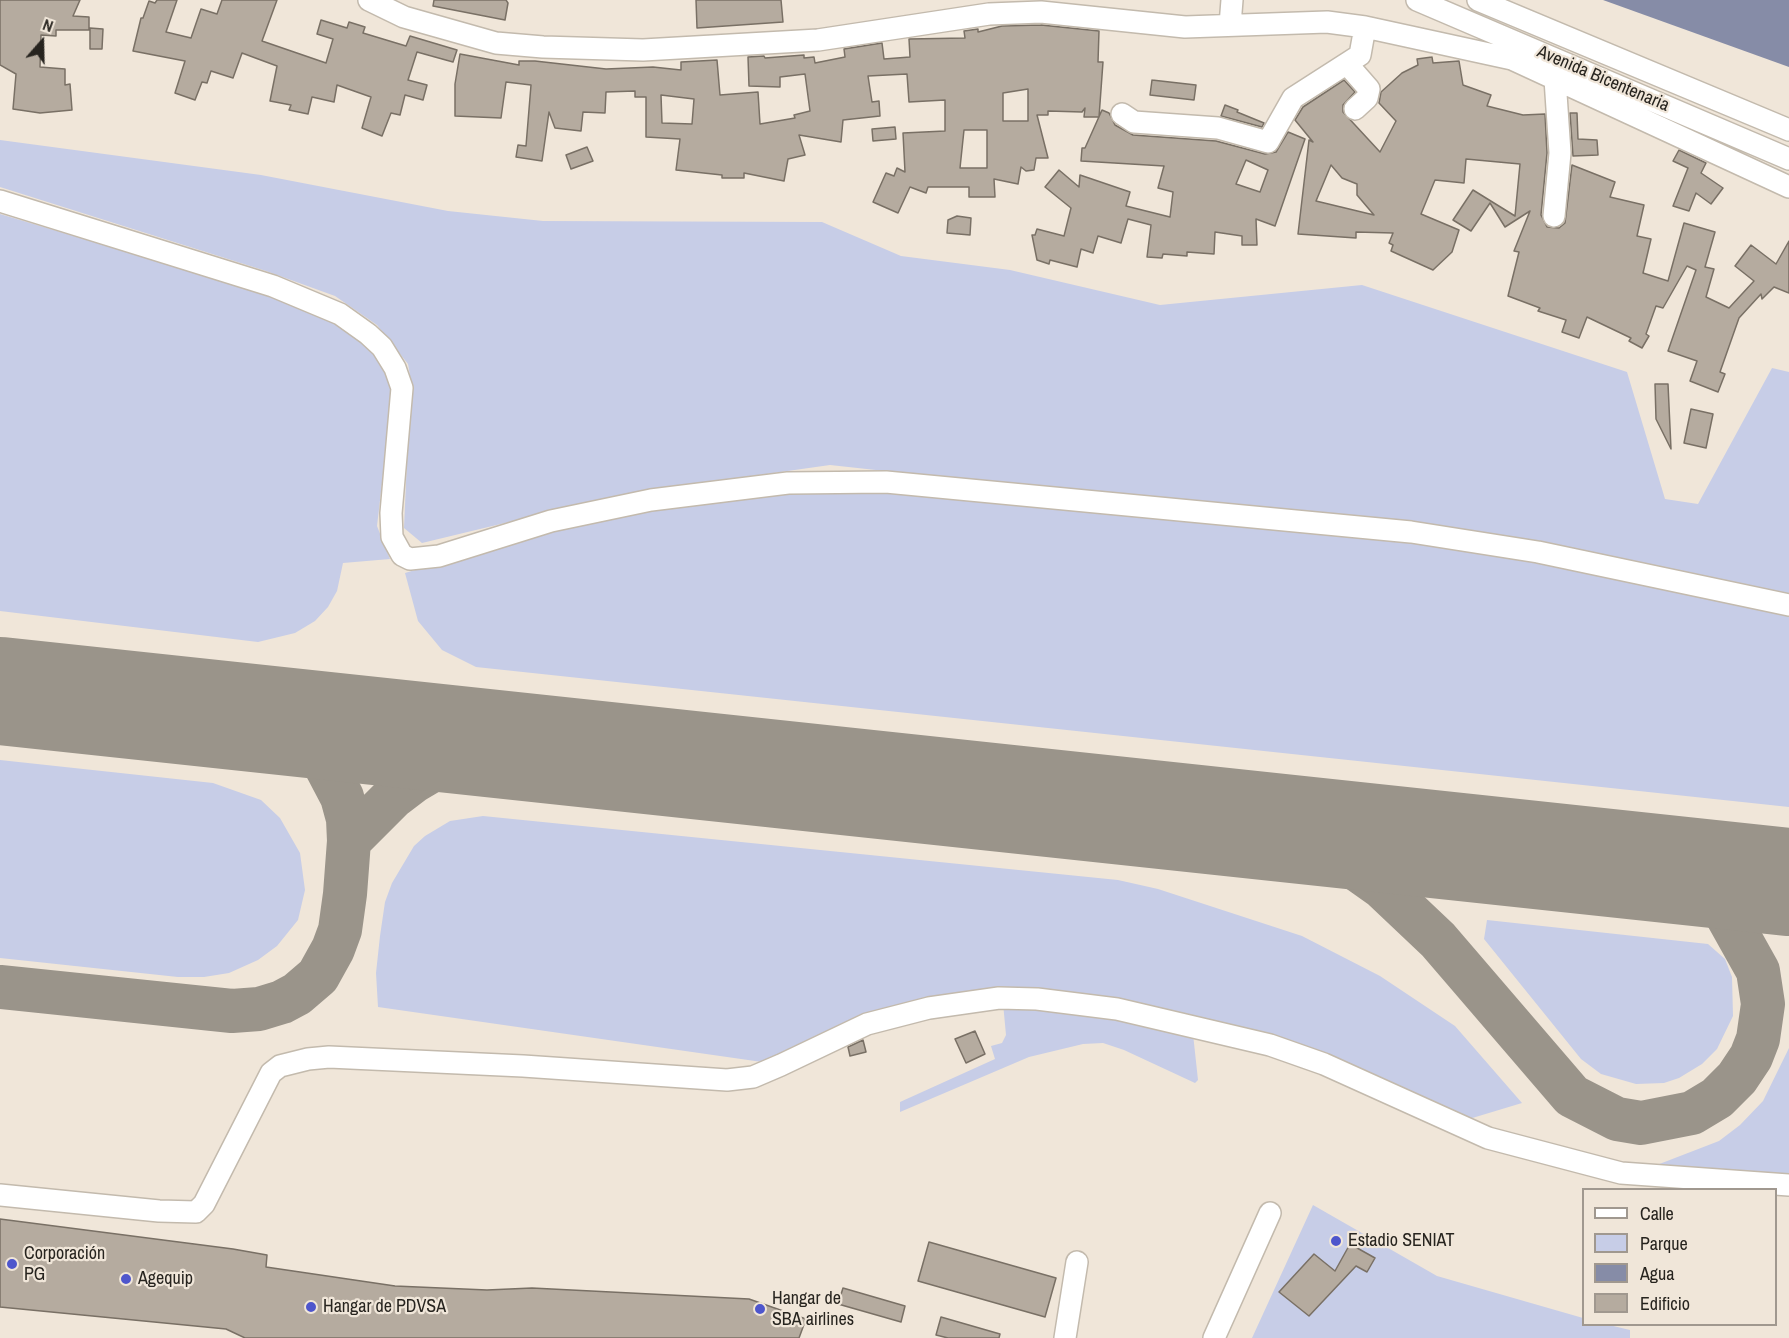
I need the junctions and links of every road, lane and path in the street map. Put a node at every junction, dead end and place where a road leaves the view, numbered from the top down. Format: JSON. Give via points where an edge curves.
{"nodes":[{"id":1,"x":369,"y":0,"type":"edge"},
{"id":2,"x":1232,"y":0,"type":"edge"},
{"id":3,"x":1417,"y":0,"type":"edge"},
{"id":4,"x":1478,"y":0,"type":"edge"},
{"id":5,"x":1230,"y":25,"type":"junction"},
{"id":6,"x":1365,"y":27,"type":"junction"},
{"id":7,"x":1348,"y":65,"type":"junction"},
{"id":8,"x":1555,"y":79,"type":"junction"},
{"id":9,"x":1355,"y":109,"type":"dead end"},
{"id":10,"x":1122,"y":114,"type":"dead end"},
{"id":11,"x":1789,"y":130,"type":"edge"},
{"id":12,"x":1789,"y":159,"type":"edge"},
{"id":13,"x":1789,"y":187,"type":"edge"},
{"id":14,"x":0,"y":201,"type":"edge"},
{"id":15,"x":1554,"y":216,"type":"dead end"},
{"id":16,"x":1789,"y":605,"type":"edge"},
{"id":17,"x":1789,"y":1185,"type":"edge"},
{"id":18,"x":0,"y":1195,"type":"edge"},
{"id":19,"x":1270,"y":1213,"type":"dead end"},
{"id":20,"x":1077,"y":1262,"type":"dead end"},
{"id":21,"x":1065,"y":1338,"type":"edge"},
{"id":22,"x":1214,"y":1338,"type":"edge"}],
"edges":[{"from":1,"to":5,"type":"street","via":[[404,17],[496,43],[632,50],[818,40],[1041,12],[1185,27]]},
{"from":2,"to":5,"type":"street"},
{"from":3,"to":12,"type":"street","name":"Avenida Bicentenaria"},
{"from":4,"to":11,"type":"street","name":"Avenida Bicentenaria"},
{"from":5,"to":6,"type":"street","via":[[1327,22]]},
{"from":6,"to":7,"type":"street","via":[[1360,55]]},
{"from":6,"to":8,"type":"street","via":[[1512,59]]},
{"from":7,"to":9,"type":"street","via":[[1369,89],[1367,98]]},
{"from":7,"to":10,"type":"street","via":[[1302,89],[1268,142],[1218,128],[1134,122]]},
{"from":8,"to":13,"type":"street"},
{"from":8,"to":15,"type":"street","via":[[1560,153]]},
{"from":14,"to":16,"type":"street","via":[[284,290],[340,314],[368,334],[391,361],[402,388],[392,537],[402,555],[410,559],[439,556],[551,520],[651,500],[788,483],[886,482],[1422,534],[1561,557]]},
{"from":17,"to":18,"type":"street","via":[[1621,1173],[1488,1138],[1324,1064],[1270,1045],[1117,1009],[999,998],[929,1008],[867,1024],[753,1077],[727,1080],[523,1066],[308,1059],[280,1066],[271,1073],[204,1204],[196,1212]]},
{"from":19,"to":22,"type":"street"},
{"from":20,"to":21,"type":"street"}]}
